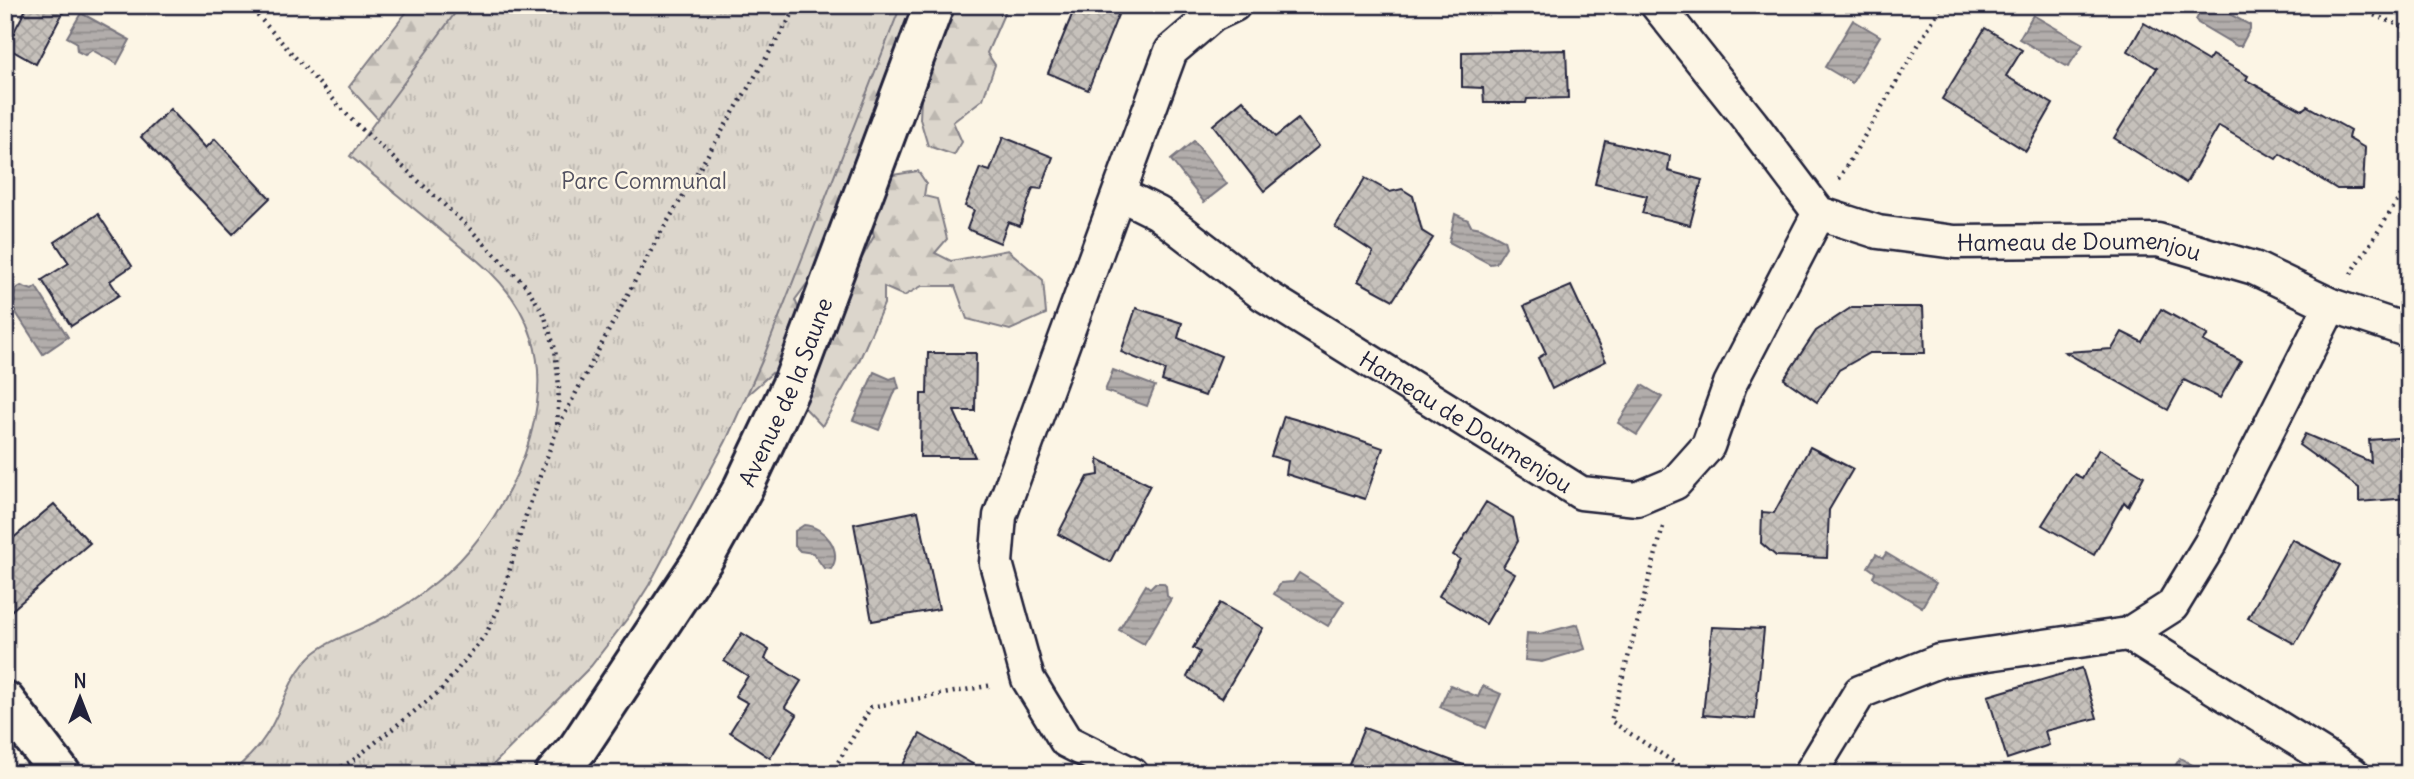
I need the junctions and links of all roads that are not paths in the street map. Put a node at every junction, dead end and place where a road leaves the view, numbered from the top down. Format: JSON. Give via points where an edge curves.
{"nodes":[{"id":1,"x":934,"y":5,"type":"edge"},
{"id":2,"x":1234,"y":5,"type":"edge"},
{"id":3,"x":1657,"y":5,"type":"edge"},
{"id":4,"x":1120,"y":194,"type":"junction"},
{"id":5,"x":1819,"y":214,"type":"junction"},
{"id":6,"x":2331,"y":305,"type":"junction"},
{"id":7,"x":2409,"y":331,"type":"edge"},
{"id":8,"x":2128,"y":634,"type":"junction"},
{"id":9,"x":5,"y":701,"type":"edge"},
{"id":10,"x":567,"y":765,"type":"edge"},
{"id":11,"x":61,"y":774,"type":"edge"},
{"id":12,"x":1132,"y":774,"type":"edge"},
{"id":13,"x":1810,"y":774,"type":"edge"},
{"id":14,"x":2354,"y":774,"type":"edge"}],
"edges":[{"from":1,"to":10,"type":"street","name":"Avenue de la Saune","via":[[794,380],[743,488],[704,558]]},
{"from":2,"to":4,"type":"street","via":[[1213,15],[1171,51]]},
{"from":3,"to":5,"type":"street"},
{"from":4,"to":5,"type":"street","name":"Hameau de Doumenjou","via":[[1158,214],[1264,295],[1581,493],[1637,499],[1675,483],[1708,446],[1730,384]]},
{"from":4,"to":12,"type":"street","via":[[1000,516],[996,563],[1028,679],[1066,741]]},
{"from":5,"to":6,"type":"street","name":"Hameau de Doumenjou","via":[[1878,232],[1955,242],[2158,240],[2254,268]]},
{"from":6,"to":7,"type":"street","name":"Hameau de Doumenjou"},
{"from":6,"to":8,"type":"street","via":[[2210,544],[2172,606]]},
{"from":8,"to":13,"type":"street","via":[[1939,661],[1860,692]]},
{"from":8,"to":14,"type":"street"},
{"from":9,"to":11,"type":"street"}]}
